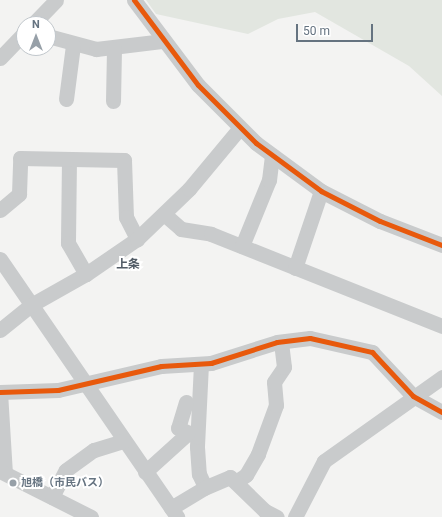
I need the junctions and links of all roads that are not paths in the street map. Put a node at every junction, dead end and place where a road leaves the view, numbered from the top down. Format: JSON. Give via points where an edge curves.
{"nodes":[{"id":1,"x":56,"y":0,"type":"edge"},
{"id":2,"x":134,"y":0,"type":"edge"},
{"id":3,"x":41,"y":16,"type":"edge"},
{"id":4,"x":56,"y":39,"type":"edge"},
{"id":5,"x":16,"y":41,"type":"edge"},
{"id":6,"x":162,"y":41,"type":"junction"},
{"id":7,"x":73,"y":45,"type":"junction"},
{"id":8,"x":114,"y":49,"type":"junction"},
{"id":9,"x":0,"y":58,"type":"edge"},
{"id":10,"x":66,"y":99,"type":"dead end"},
{"id":11,"x":113,"y":101,"type":"dead end"},
{"id":12,"x":239,"y":129,"type":"junction"},
{"id":13,"x":272,"y":155,"type":"junction"},
{"id":14,"x":69,"y":159,"type":"junction"},
{"id":15,"x":321,"y":190,"type":"junction"},
{"id":16,"x":0,"y":210,"type":"edge"},
{"id":17,"x":164,"y":214,"type":"junction"},
{"id":18,"x":137,"y":239,"type":"junction"},
{"id":19,"x":442,"y":245,"type":"edge"},
{"id":20,"x":242,"y":246,"type":"junction"},
{"id":21,"x":0,"y":259,"type":"edge"},
{"id":22,"x":295,"y":268,"type":"junction"},
{"id":23,"x":86,"y":274,"type":"junction"},
{"id":24,"x":31,"y":305,"type":"junction"},
{"id":25,"x":442,"y":326,"type":"edge"},
{"id":26,"x":0,"y":330,"type":"edge"},
{"id":27,"x":281,"y":342,"type":"junction"},
{"id":28,"x":201,"y":364,"type":"junction"},
{"id":29,"x":442,"y":377,"type":"edge"},
{"id":30,"x":85,"y":383,"type":"junction"},
{"id":31,"x":0,"y":392,"type":"edge"},
{"id":32,"x":413,"y":396,"type":"junction"},
{"id":33,"x":186,"y":402,"type":"dead end"},
{"id":34,"x":442,"y":412,"type":"edge"},
{"id":35,"x":192,"y":435,"type":"junction"},
{"id":36,"x":124,"y":441,"type":"junction"},
{"id":37,"x":2,"y":472,"type":"edge"},
{"id":38,"x":145,"y":472,"type":"junction"},
{"id":39,"x":237,"y":481,"type":"junction"},
{"id":40,"x":206,"y":487,"type":"junction"},
{"id":41,"x":52,"y":497,"type":"junction"},
{"id":42,"x":174,"y":513,"type":"edge"},
{"id":43,"x":91,"y":517,"type":"edge"},
{"id":44,"x":277,"y":517,"type":"edge"},
{"id":45,"x":295,"y":517,"type":"edge"}],
"edges":[{"from":1,"to":3,"type":"street"},
{"from":2,"to":6,"type":"street"},
{"from":4,"to":7,"type":"street"},
{"from":5,"to":9,"type":"street"},
{"from":6,"to":8,"type":"street"},
{"from":6,"to":12,"type":"street"},
{"from":7,"to":8,"type":"street"},
{"from":7,"to":10,"type":"street"},
{"from":8,"to":11,"type":"street"},
{"from":12,"to":13,"type":"street"},
{"from":12,"to":17,"type":"street"},
{"from":13,"to":15,"type":"street"},
{"from":13,"to":20,"type":"street","via":[[268,180]]},
{"from":14,"to":16,"type":"street","via":[[20,158],[19,194]]},
{"from":14,"to":18,"type":"street","via":[[124,160],[126,217]]},
{"from":14,"to":23,"type":"street","via":[[68,243]]},
{"from":15,"to":19,"type":"street","via":[[380,221]]},
{"from":15,"to":22,"type":"street"},
{"from":17,"to":18,"type":"street"},
{"from":17,"to":20,"type":"street","via":[[181,228],[211,234]]},
{"from":18,"to":23,"type":"street"},
{"from":20,"to":22,"type":"street"},
{"from":21,"to":24,"type":"street"},
{"from":22,"to":25,"type":"street"},
{"from":23,"to":24,"type":"street"},
{"from":24,"to":26,"type":"street"},
{"from":24,"to":30,"type":"street"},
{"from":27,"to":28,"type":"street","via":[[238,357]]},
{"from":27,"to":32,"type":"street","via":[[310,338],[372,352]]},
{"from":27,"to":39,"type":"street","via":[[284,367],[274,382],[276,405],[258,454],[246,475]]},
{"from":28,"to":30,"type":"street","via":[[161,366]]},
{"from":28,"to":35,"type":"street"},
{"from":29,"to":32,"type":"street"},
{"from":30,"to":31,"type":"street","via":[[36,394]]},
{"from":30,"to":36,"type":"street"},
{"from":31,"to":37,"type":"street"},
{"from":32,"to":34,"type":"street"},
{"from":32,"to":45,"type":"street","via":[[324,461]]},
{"from":33,"to":35,"type":"street","via":[[178,428]]},
{"from":35,"to":38,"type":"street"},
{"from":35,"to":40,"type":"street","via":[[199,474]]},
{"from":36,"to":38,"type":"street"},
{"from":36,"to":41,"type":"street","via":[[94,450],[66,470]]},
{"from":37,"to":41,"type":"street"},
{"from":38,"to":42,"type":"street"},
{"from":39,"to":40,"type":"street","via":[[230,477]]},
{"from":39,"to":44,"type":"street","via":[[243,491]]},
{"from":40,"to":42,"type":"street"},
{"from":41,"to":43,"type":"street"}]}
